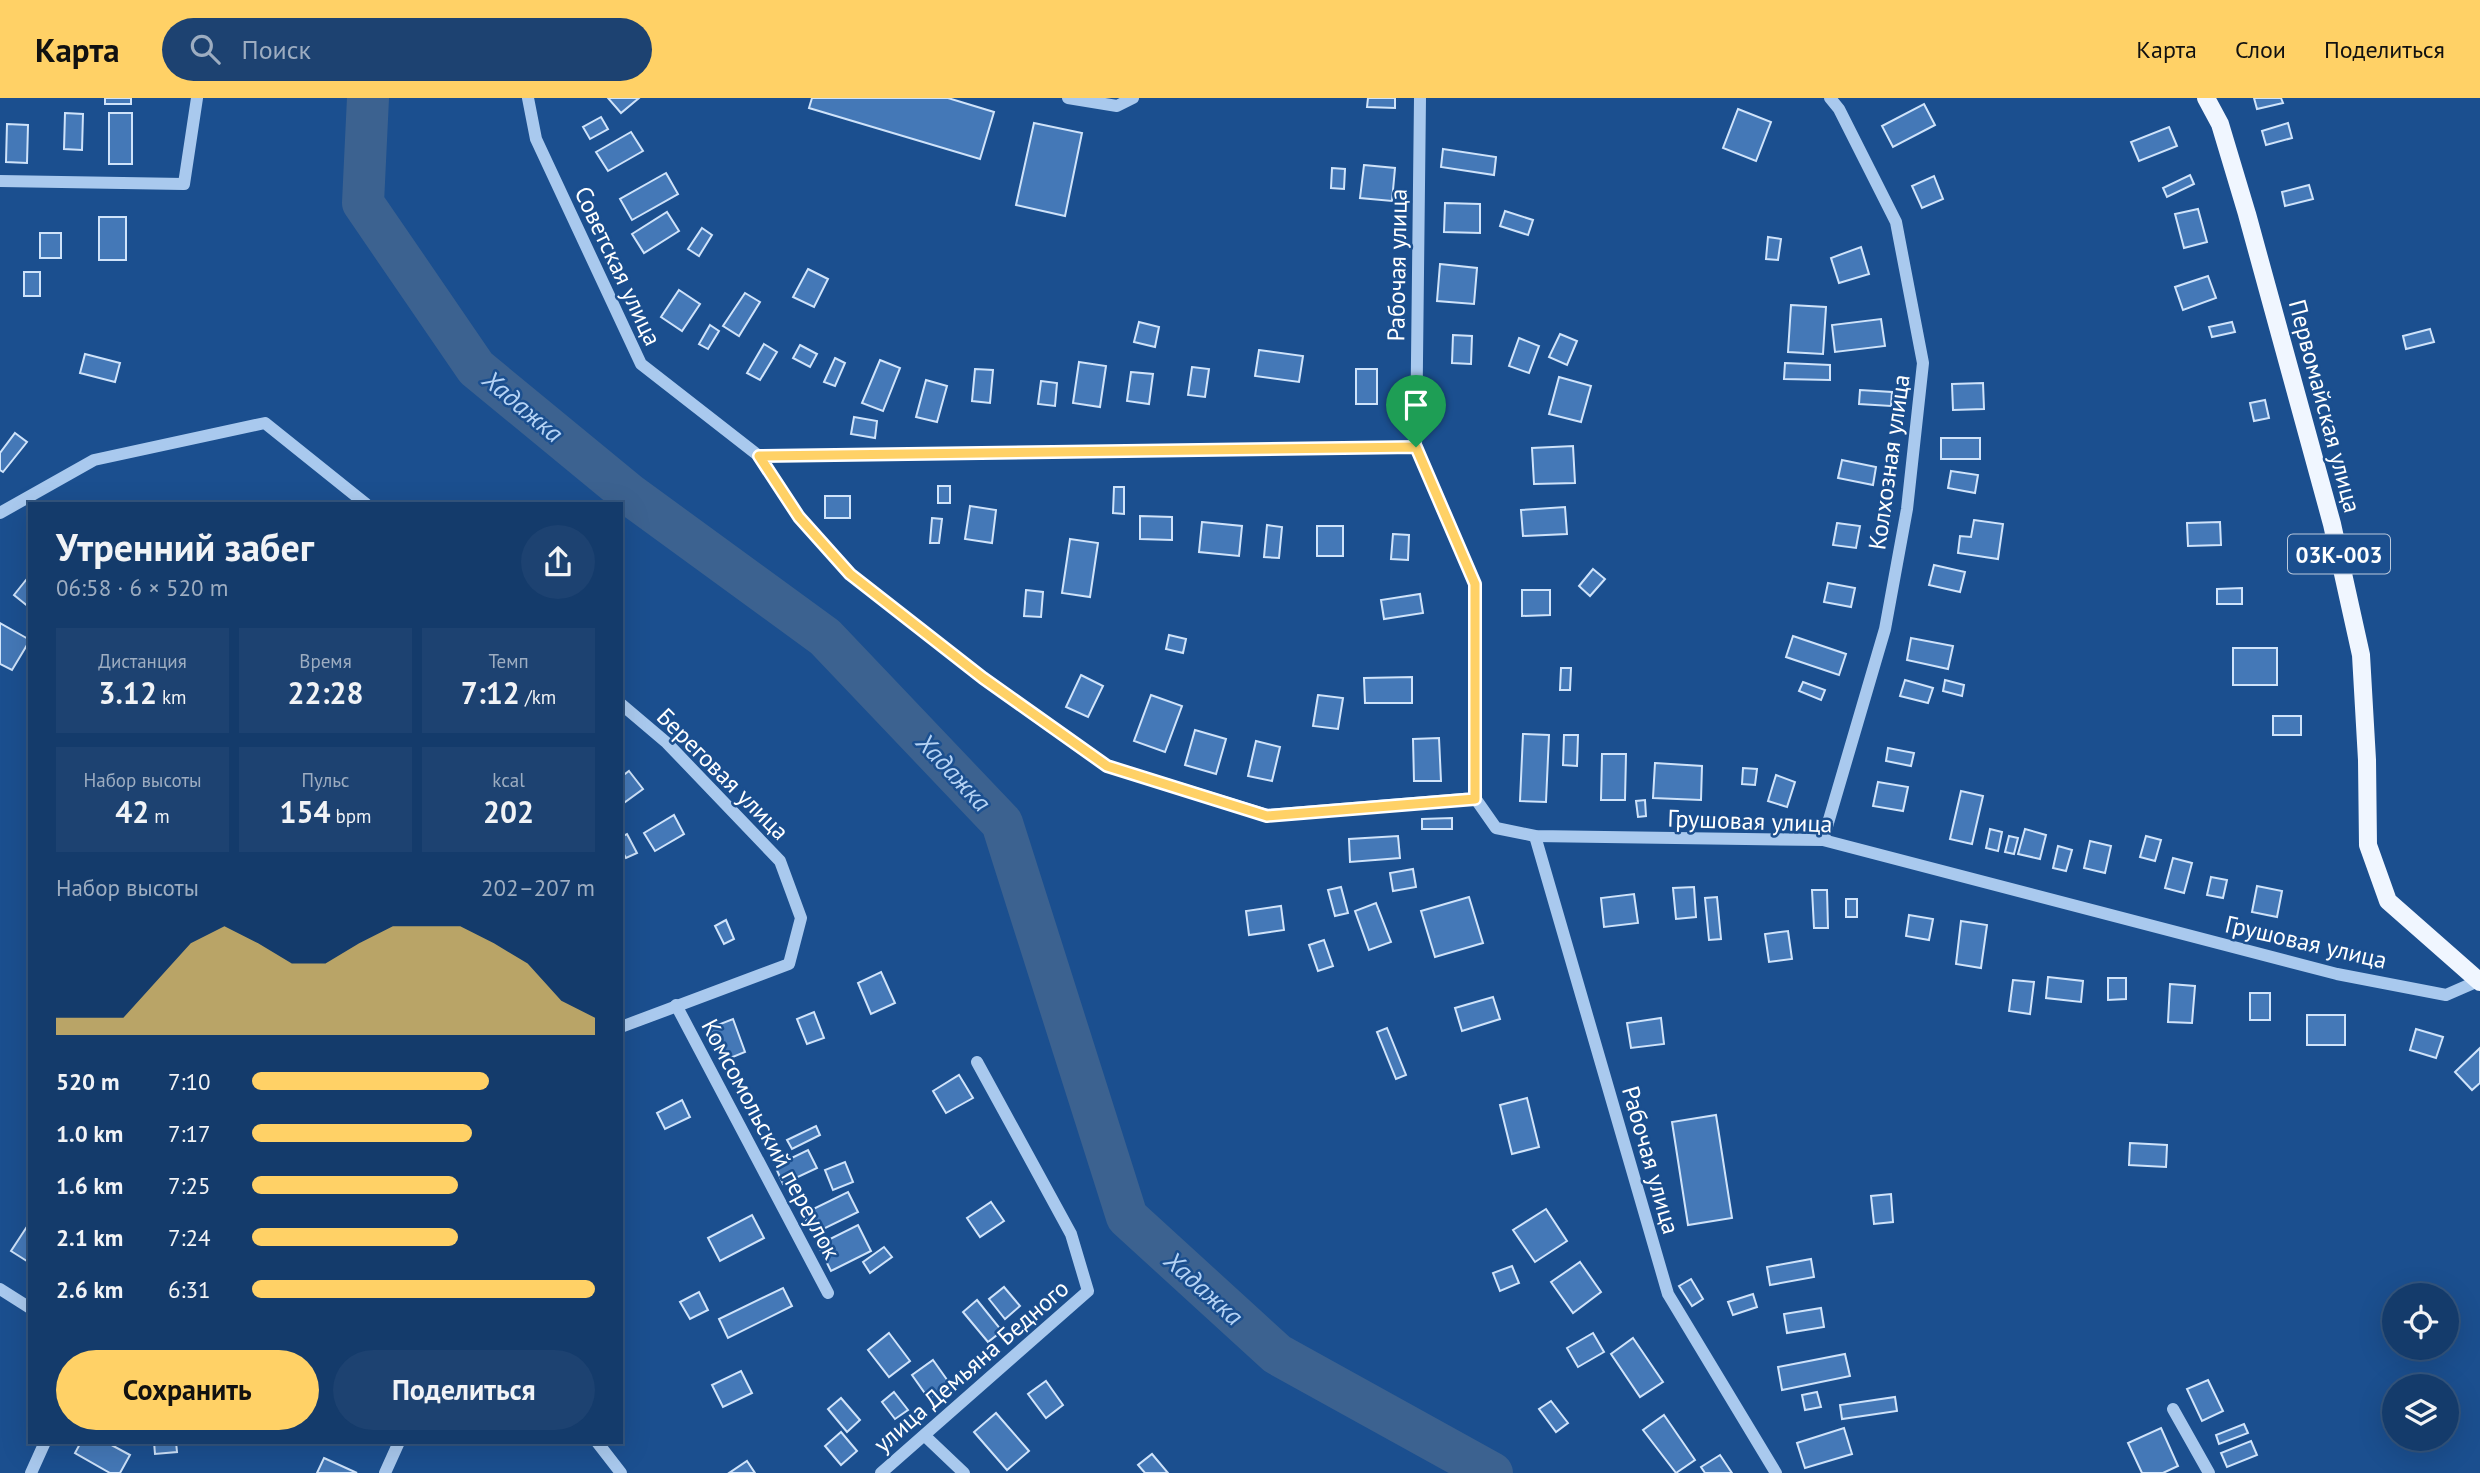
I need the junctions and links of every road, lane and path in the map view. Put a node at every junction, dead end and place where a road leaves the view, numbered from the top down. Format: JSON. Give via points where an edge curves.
{"nodes":[{"id":1,"x":197,"y":98,"type":"edge"},
{"id":2,"x":528,"y":98,"type":"edge"},
{"id":3,"x":1068,"y":98,"type":"edge"},
{"id":4,"x":1133,"y":98,"type":"edge"},
{"id":5,"x":1420,"y":98,"type":"edge"},
{"id":6,"x":1830,"y":98,"type":"edge"},
{"id":7,"x":2206,"y":98,"type":"edge"},
{"id":8,"x":0,"y":181,"type":"edge"},
{"id":9,"x":1416,"y":447,"type":"junction"},
{"id":10,"x":759,"y":456,"type":"junction"},
{"id":11,"x":364,"y":502,"type":"edge"},
{"id":12,"x":1,"y":510,"type":"edge"},
{"id":13,"x":623,"y":706,"type":"edge"},
{"id":14,"x":1107,"y":766,"type":"joint"},
{"id":15,"x":1475,"y":799,"type":"junction"},
{"id":16,"x":1535,"y":836,"type":"junction"},
{"id":17,"x":1823,"y":840,"type":"junction"},
{"id":18,"x":2479,"y":982,"type":"edge"},
{"id":19,"x":676,"y":1005,"type":"junction"},
{"id":20,"x":623,"y":1026,"type":"edge"},
{"id":21,"x":977,"y":1062,"type":"dead end"},
{"id":22,"x":0,"y":1289,"type":"edge"},
{"id":23,"x":828,"y":1293,"type":"dead end"},
{"id":24,"x":28,"y":1307,"type":"edge"},
{"id":25,"x":2173,"y":1409,"type":"dead end"},
{"id":26,"x":925,"y":1436,"type":"junction"},
{"id":27,"x":44,"y":1444,"type":"edge"},
{"id":28,"x":398,"y":1444,"type":"edge"},
{"id":29,"x":599,"y":1444,"type":"edge"},
{"id":30,"x":31,"y":1473,"type":"edge"},
{"id":31,"x":385,"y":1473,"type":"edge"},
{"id":32,"x":621,"y":1473,"type":"edge"},
{"id":33,"x":881,"y":1473,"type":"edge"},
{"id":34,"x":964,"y":1473,"type":"edge"},
{"id":35,"x":1776,"y":1473,"type":"edge"},
{"id":36,"x":2209,"y":1473,"type":"edge"}],
"edges":[{"from":1,"to":8,"type":"street","via":[[184,184]]},
{"from":2,"to":10,"type":"street","name":"Советская улица","via":[[536,139],[641,364]]},
{"from":3,"to":4,"type":"street","via":[[1117,106]]},
{"from":5,"to":9,"type":"street","name":"Рабочая улица"},
{"from":6,"to":17,"type":"street","name":"Колхозная улица","via":[[1896,222],[1923,363],[1907,509],[1885,629]]},
{"from":7,"to":18,"type":"main road","name":"Первомайская улица","number":"03К-003","via":[[2220,124],[2247,215],[2332,523],[2358,642],[2368,845],[2388,901]]},
{"from":9,"to":10,"type":"street"},
{"from":9,"to":15,"type":"street","name":"Рабочая улица","via":[[1475,584]]},
{"from":10,"to":14,"type":"path","via":[[799,517],[850,574],[983,678]]},
{"from":11,"to":12,"type":"street","via":[[265,423],[94,460]]},
{"from":13,"to":19,"type":"street","name":"Береговая улица","via":[[667,743],[780,861],[801,918],[789,964]]},
{"from":14,"to":15,"type":"street","via":[[1267,816]]},
{"from":15,"to":16,"type":"street","name":"Грушовая улица","via":[[1496,828]]},
{"from":16,"to":17,"type":"street","name":"Грушовая улица"},
{"from":16,"to":35,"type":"street","name":"Рабочая улица","via":[[1668,1294]]},
{"from":17,"to":18,"type":"street","name":"Грушовая улица","via":[[2337,974],[2446,995]]},
{"from":19,"to":20,"type":"street"},
{"from":19,"to":23,"type":"street","name":"Комсомольский переулок"},
{"from":21,"to":26,"type":"street","name":"улица Демьяна Бедного","via":[[1070,1234],[1088,1291]]},
{"from":22,"to":24,"type":"street"},
{"from":25,"to":36,"type":"street"},
{"from":26,"to":33,"type":"street","name":"улица Демьяна Бедного"},
{"from":26,"to":34,"type":"street"},
{"from":27,"to":30,"type":"street"},
{"from":28,"to":31,"type":"street"},
{"from":29,"to":32,"type":"street"}]}
